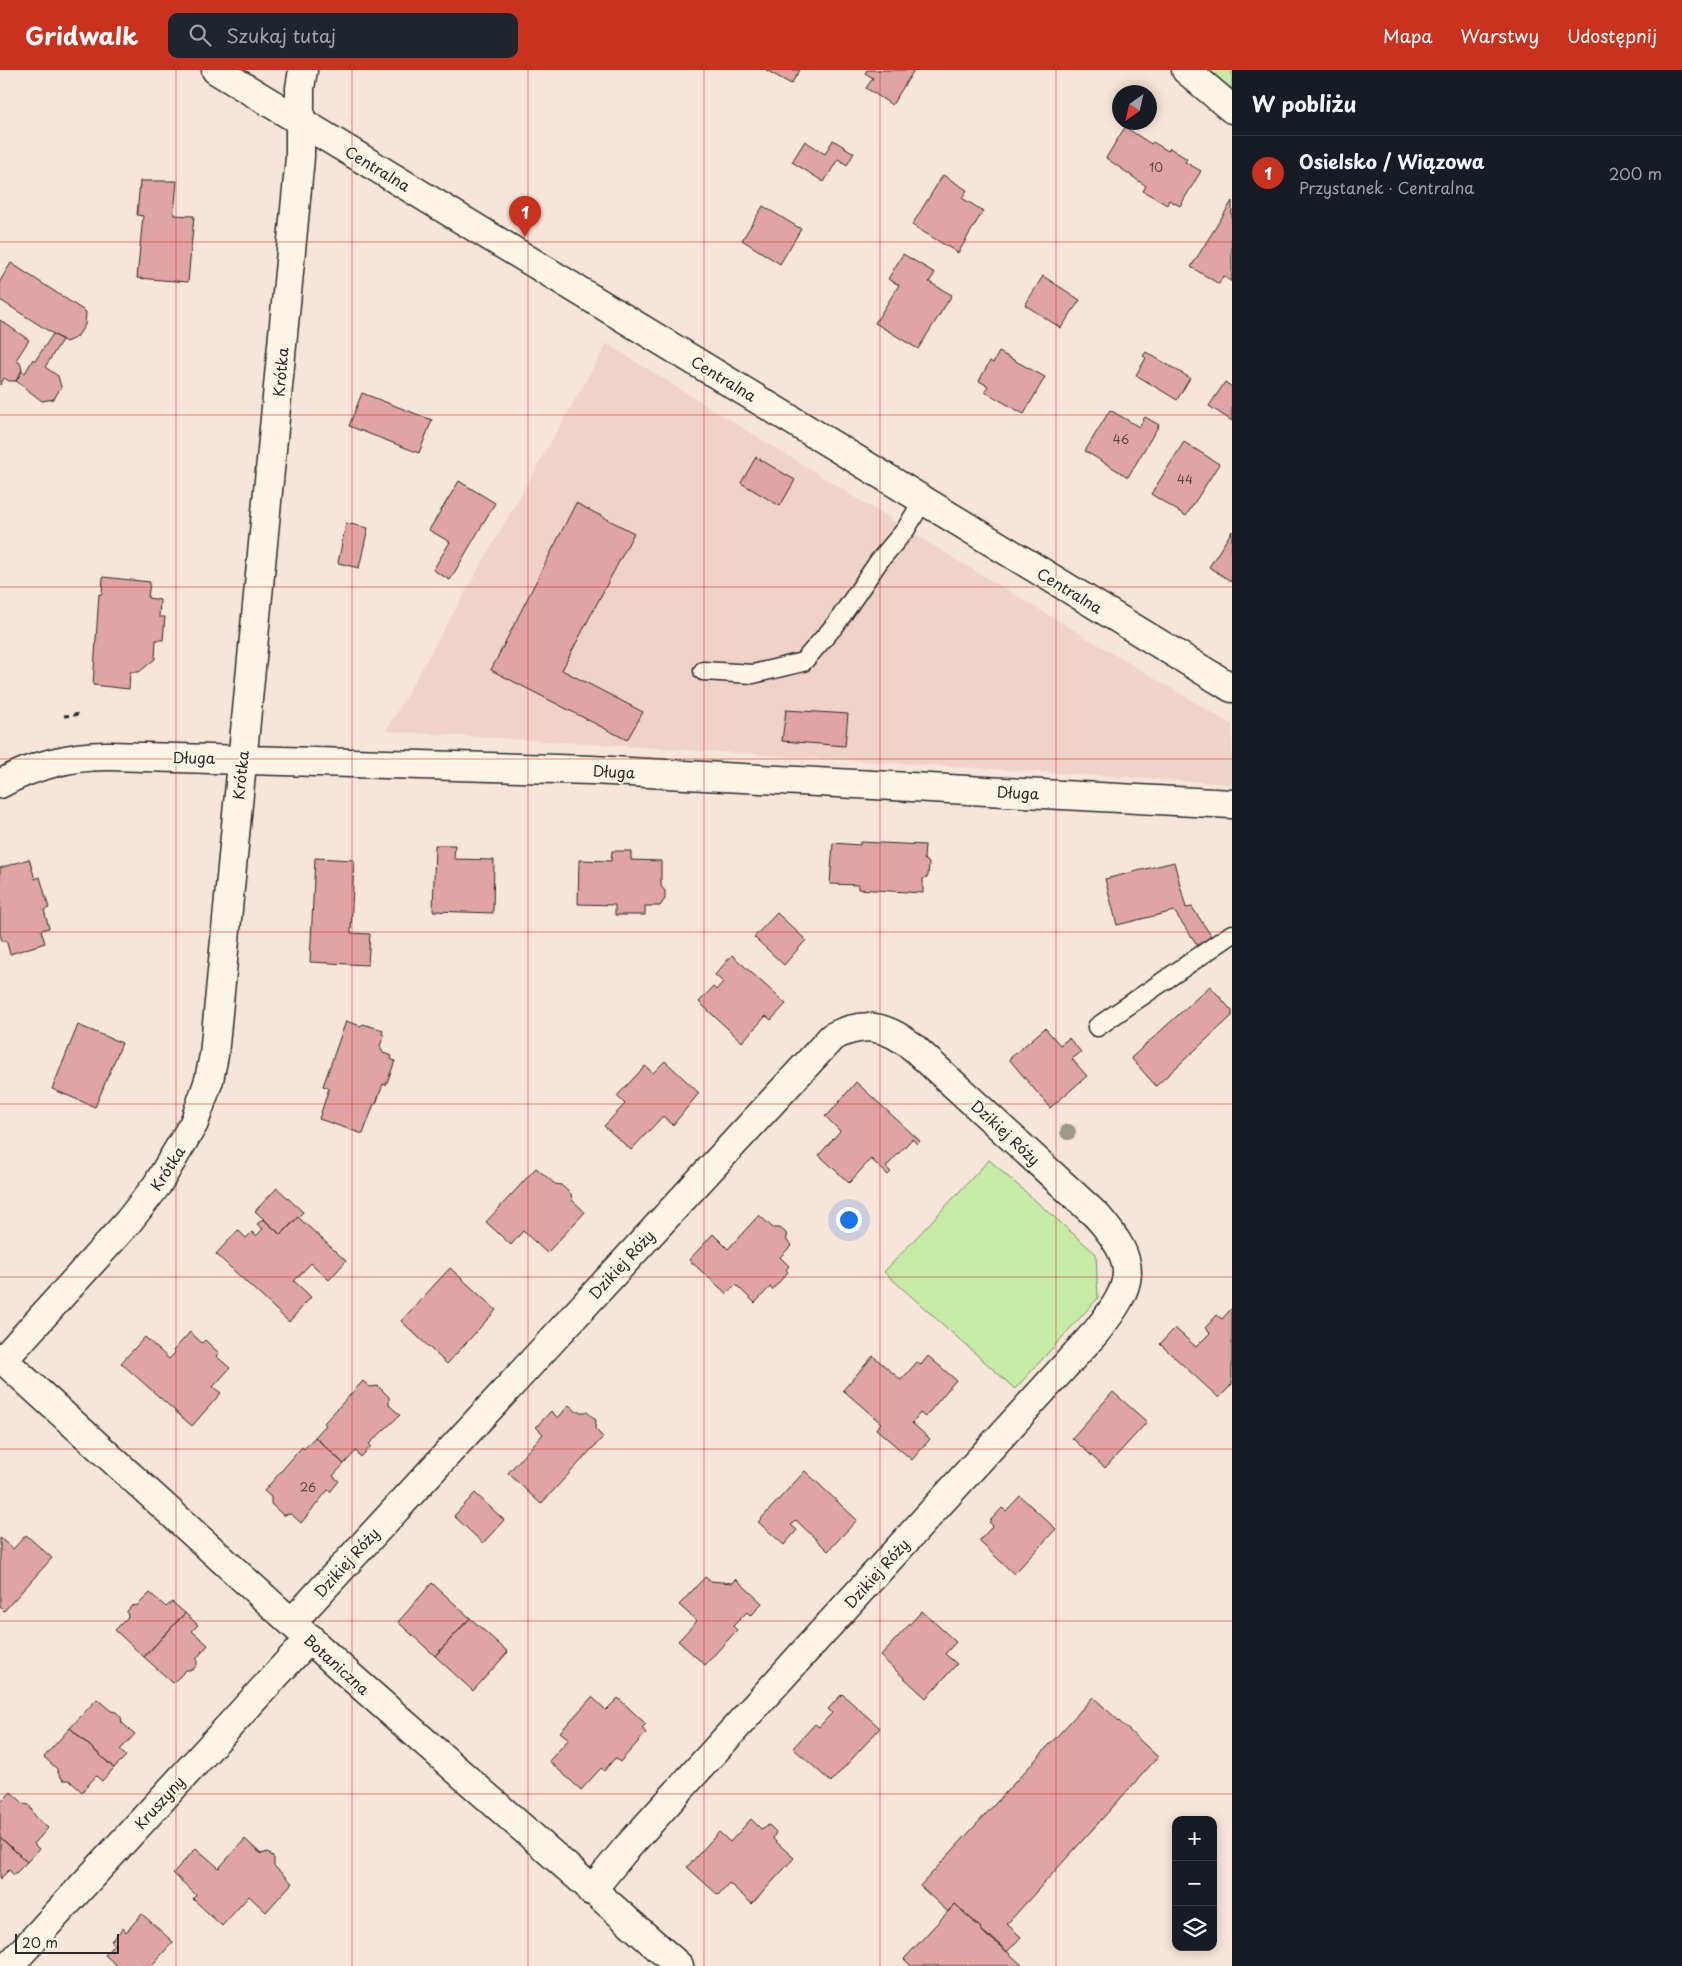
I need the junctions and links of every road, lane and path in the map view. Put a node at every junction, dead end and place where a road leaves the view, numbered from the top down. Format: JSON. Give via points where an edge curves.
{"nodes":[{"id":1,"x":216,"y":70,"type":"edge"},
{"id":2,"x":303,"y":70,"type":"edge"},
{"id":3,"x":1186,"y":70,"type":"edge"},
{"id":4,"x":1232,"y":109,"type":"edge"},
{"id":5,"x":299,"y":120,"type":"junction"},
{"id":6,"x":923,"y":500,"type":"junction"},
{"id":7,"x":702,"y":671,"type":"dead end"},
{"id":8,"x":1232,"y":688,"type":"edge"},
{"id":9,"x":81,"y":714,"type":"dead end"},
{"id":10,"x":64,"y":716,"type":"dead end"},
{"id":11,"x":242,"y":759,"type":"junction"},
{"id":12,"x":0,"y":784,"type":"edge"},
{"id":13,"x":1232,"y":804,"type":"edge"},
{"id":14,"x":1232,"y":934,"type":"edge"},
{"id":15,"x":1098,"y":1027,"type":"dead end"},
{"id":16,"x":2,"y":1358,"type":"edge"},
{"id":17,"x":301,"y":1630,"type":"junction"},
{"id":18,"x":591,"y":1891,"type":"junction"},
{"id":19,"x":9,"y":1966,"type":"edge"},
{"id":20,"x":679,"y":1966,"type":"edge"}],
"edges":[{"from":1,"to":5,"type":"street","name":"Centralna"},
{"from":2,"to":5,"type":"street","name":"Krótka"},
{"from":3,"to":4,"type":"street"},
{"from":5,"to":6,"type":"street","name":"Centralna"},
{"from":5,"to":11,"type":"street","name":"Krótka","via":[[300,167]]},
{"from":6,"to":7,"type":"lane","via":[[906,529],[836,624],[803,662],[753,674]]},
{"from":6,"to":8,"type":"street","name":"Centralna"},
{"from":9,"to":10,"type":"path"},
{"from":11,"to":12,"type":"street","name":"Długa","via":[[81,758],[54,763]]},
{"from":11,"to":13,"type":"street","name":"Długa","via":[[592,770]]},
{"from":11,"to":16,"type":"street","name":"Krótka","via":[[214,1055],[194,1123],[158,1185],[128,1222]]},
{"from":14,"to":15,"type":"lane"},
{"from":16,"to":17,"type":"street","name":"Botaniczna"},
{"from":17,"to":18,"type":"street","name":"Botaniczna"},
{"from":17,"to":18,"type":"street","name":"Dzikiej Róży","via":[[832,1037],[854,1027],[868,1027],[897,1034],[913,1046],[1114,1235],[1126,1265],[1128,1280],[1124,1294],[1096,1332]]},
{"from":17,"to":19,"type":"street","name":"Kruszyny"},
{"from":18,"to":20,"type":"street","name":"Botaniczna"}]}
